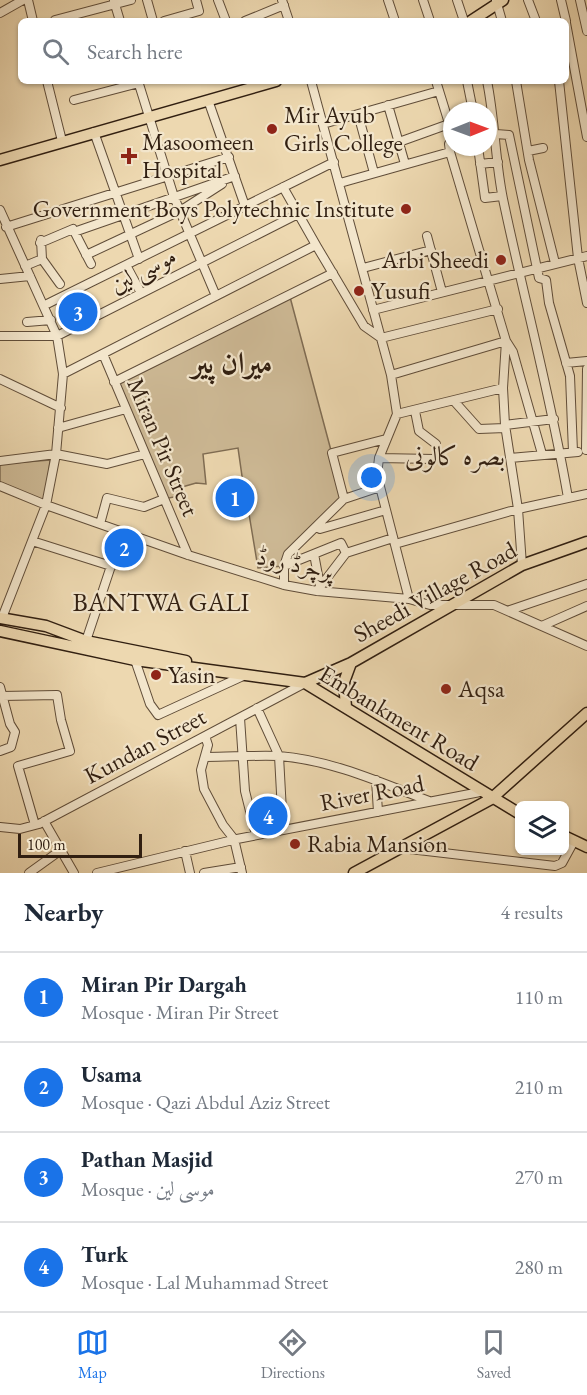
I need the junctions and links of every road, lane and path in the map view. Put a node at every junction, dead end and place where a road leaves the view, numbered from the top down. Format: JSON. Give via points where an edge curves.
{"nodes":[{"id":1,"x":28,"y":0,"type":"edge"},
{"id":2,"x":131,"y":0,"type":"edge"},
{"id":3,"x":147,"y":0,"type":"edge"},
{"id":4,"x":196,"y":0,"type":"edge"},
{"id":5,"x":218,"y":0,"type":"edge"},
{"id":6,"x":388,"y":0,"type":"edge"},
{"id":7,"x":423,"y":0,"type":"edge"},
{"id":8,"x":457,"y":0,"type":"edge"},
{"id":9,"x":528,"y":0,"type":"edge"},
{"id":10,"x":561,"y":0,"type":"edge"},
{"id":11,"x":580,"y":0,"type":"edge"},
{"id":12,"x":18,"y":1,"type":"edge"},
{"id":13,"x":499,"y":1,"type":"edge"},
{"id":14,"x":114,"y":2,"type":"edge"},
{"id":15,"x":283,"y":3,"type":"edge"},
{"id":16,"x":0,"y":13,"type":"edge"},
{"id":17,"x":32,"y":18,"type":"edge"},
{"id":18,"x":62,"y":18,"type":"edge"},
{"id":19,"x":119,"y":18,"type":"edge"},
{"id":20,"x":152,"y":18,"type":"edge"},
{"id":21,"x":174,"y":18,"type":"edge"},
{"id":22,"x":225,"y":18,"type":"edge"},
{"id":23,"x":251,"y":18,"type":"edge"},
{"id":24,"x":288,"y":18,"type":"edge"},
{"id":25,"x":394,"y":18,"type":"edge"},
{"id":26,"x":429,"y":18,"type":"edge"},
{"id":27,"x":470,"y":18,"type":"edge"},
{"id":28,"x":475,"y":18,"type":"edge"},
{"id":29,"x":502,"y":18,"type":"edge"},
{"id":30,"x":535,"y":18,"type":"edge"},
{"id":31,"x":565,"y":18,"type":"edge"},
{"id":32,"x":587,"y":31,"type":"edge"},
{"id":33,"x":569,"y":38,"type":"edge"},
{"id":34,"x":48,"y":84,"type":"edge"},
{"id":35,"x":131,"y":84,"type":"edge"},
{"id":36,"x":139,"y":84,"type":"edge"},
{"id":37,"x":265,"y":84,"type":"edge"},
{"id":38,"x":312,"y":84,"type":"edge"},
{"id":39,"x":437,"y":84,"type":"edge"},
{"id":40,"x":468,"y":84,"type":"edge"},
{"id":41,"x":488,"y":84,"type":"edge"},
{"id":42,"x":517,"y":84,"type":"edge"},
{"id":43,"x":559,"y":84,"type":"edge"},
{"id":44,"x":439,"y":91,"type":"junction"},
{"id":45,"x":74,"y":100,"type":"dead end"},
{"id":46,"x":208,"y":100,"type":"junction"},
{"id":47,"x":471,"y":102,"type":"edge"},
{"id":48,"x":491,"y":102,"type":"edge"},
{"id":49,"x":443,"y":103,"type":"edge"},
{"id":50,"x":388,"y":105,"type":"junction"},
{"id":51,"x":358,"y":114,"type":"junction"},
{"id":52,"x":149,"y":117,"type":"junction"},
{"id":53,"x":323,"y":124,"type":"junction"},
{"id":54,"x":443,"y":130,"type":"edge"},
{"id":55,"x":94,"y":132,"type":"junction"},
{"id":56,"x":497,"y":134,"type":"edge"},
{"id":57,"x":587,"y":137,"type":"edge"},
{"id":58,"x":62,"y":141,"type":"junction"},
{"id":59,"x":399,"y":141,"type":"junction"},
{"id":60,"x":497,"y":148,"type":"edge"},
{"id":61,"x":543,"y":148,"type":"dead end"},
{"id":62,"x":528,"y":151,"type":"junction"},
{"id":63,"x":443,"y":154,"type":"edge"},
{"id":64,"x":451,"y":156,"type":"edge"},
{"id":65,"x":479,"y":156,"type":"edge"},
{"id":66,"x":229,"y":157,"type":"junction"},
{"id":67,"x":0,"y":159,"type":"edge"},
{"id":68,"x":334,"y":162,"type":"junction"},
{"id":69,"x":498,"y":162,"type":"junction"},
{"id":70,"x":405,"y":164,"type":"junction"},
{"id":71,"x":480,"y":164,"type":"junction"},
{"id":72,"x":374,"y":173,"type":"junction"},
{"id":73,"x":235,"y":176,"type":"junction"},
{"id":74,"x":168,"y":177,"type":"junction"},
{"id":75,"x":340,"y":183,"type":"junction"},
{"id":76,"x":283,"y":187,"type":"junction"},
{"id":77,"x":114,"y":193,"type":"junction"},
{"id":78,"x":502,"y":196,"type":"junction"},
{"id":79,"x":174,"y":197,"type":"junction"},
{"id":80,"x":245,"y":206,"type":"junction"},
{"id":81,"x":0,"y":210,"type":"edge"},
{"id":82,"x":180,"y":211,"type":"junction"},
{"id":83,"x":298,"y":214,"type":"junction"},
{"id":84,"x":122,"y":215,"type":"junction"},
{"id":85,"x":6,"y":227,"type":"junction"},
{"id":86,"x":74,"y":232,"type":"junction"},
{"id":87,"x":190,"y":234,"type":"junction"},
{"id":88,"x":130,"y":236,"type":"junction"},
{"id":89,"x":427,"y":236,"type":"dead end"},
{"id":90,"x":316,"y":245,"type":"junction"},
{"id":91,"x":431,"y":250,"type":"junction"},
{"id":92,"x":86,"y":255,"type":"junction"},
{"id":93,"x":583,"y":257,"type":"edge"},
{"id":94,"x":139,"y":259,"type":"junction"},
{"id":95,"x":42,"y":260,"type":"junction"},
{"id":96,"x":202,"y":262,"type":"junction"},
{"id":97,"x":555,"y":263,"type":"junction"},
{"id":98,"x":91,"y":264,"type":"dead end"},
{"id":99,"x":126,"y":265,"type":"junction"},
{"id":100,"x":25,"y":266,"type":"junction"},
{"id":101,"x":363,"y":268,"type":"junction"},
{"id":102,"x":536,"y":268,"type":"junction"},
{"id":103,"x":518,"y":272,"type":"junction"},
{"id":104,"x":333,"y":273,"type":"junction"},
{"id":105,"x":30,"y":276,"type":"junction"},
{"id":106,"x":0,"y":279,"type":"edge"},
{"id":107,"x":490,"y":280,"type":"junction"},
{"id":108,"x":60,"y":284,"type":"dead end"},
{"id":109,"x":442,"y":292,"type":"junction"},
{"id":110,"x":141,"y":293,"type":"junction"},
{"id":111,"x":216,"y":296,"type":"junction"},
{"id":112,"x":587,"y":303,"type":"edge"},
{"id":113,"x":45,"y":306,"type":"junction"},
{"id":114,"x":498,"y":309,"type":"junction"},
{"id":115,"x":373,"y":310,"type":"junction"},
{"id":116,"x":51,"y":320,"type":"junction"},
{"id":117,"x":27,"y":322,"type":"dead end"},
{"id":118,"x":0,"y":336,"type":"edge"},
{"id":119,"x":57,"y":336,"type":"junction"},
{"id":120,"x":381,"y":338,"type":"junction"},
{"id":121,"x":506,"y":341,"type":"junction"},
{"id":122,"x":103,"y":354,"type":"junction"},
{"id":123,"x":587,"y":361,"type":"edge"},
{"id":124,"x":566,"y":363,"type":"junction"},
{"id":125,"x":587,"y":369,"type":"edge"},
{"id":126,"x":63,"y":374,"type":"junction"},
{"id":127,"x":391,"y":375,"type":"junction"},
{"id":128,"x":586,"y":378,"type":"edge"},
{"id":129,"x":0,"y":379,"type":"edge"},
{"id":130,"x":570,"y":380,"type":"junction"},
{"id":131,"x":114,"y":382,"type":"junction"},
{"id":132,"x":503,"y":388,"type":"junction"},
{"id":133,"x":453,"y":401,"type":"junction"},
{"id":134,"x":61,"y":408,"type":"junction"},
{"id":135,"x":126,"y":409,"type":"junction"},
{"id":136,"x":415,"y":411,"type":"junction"},
{"id":137,"x":396,"y":414,"type":"junction"},
{"id":138,"x":586,"y":414,"type":"edge"},
{"id":139,"x":554,"y":419,"type":"junction"},
{"id":140,"x":534,"y":422,"type":"junction"},
{"id":141,"x":505,"y":427,"type":"junction"},
{"id":142,"x":58,"y":428,"type":"junction"},
{"id":143,"x":386,"y":439,"type":"junction"},
{"id":144,"x":436,"y":444,"type":"dead end"},
{"id":145,"x":586,"y":450,"type":"edge"},
{"id":146,"x":573,"y":452,"type":"junction"},
{"id":147,"x":56,"y":454,"type":"junction"},
{"id":148,"x":145,"y":454,"type":"junction"},
{"id":149,"x":542,"y":454,"type":"junction"},
{"id":150,"x":560,"y":454,"type":"junction"},
{"id":151,"x":379,"y":458,"type":"junction"},
{"id":152,"x":510,"y":458,"type":"junction"},
{"id":153,"x":434,"y":459,"type":"dead end"},
{"id":154,"x":0,"y":461,"type":"edge"},
{"id":155,"x":0,"y":486,"type":"edge"},
{"id":156,"x":380,"y":487,"type":"junction"},
{"id":157,"x":587,"y":494,"type":"edge"},
{"id":158,"x":568,"y":498,"type":"junction"},
{"id":159,"x":344,"y":499,"type":"junction"},
{"id":160,"x":164,"y":500,"type":"junction"},
{"id":161,"x":45,"y":505,"type":"junction"},
{"id":162,"x":518,"y":509,"type":"junction"},
{"id":163,"x":386,"y":510,"type":"junction"},
{"id":164,"x":100,"y":524,"type":"junction"},
{"id":165,"x":316,"y":527,"type":"junction"},
{"id":166,"x":32,"y":541,"type":"junction"},
{"id":167,"x":394,"y":541,"type":"junction"},
{"id":168,"x":587,"y":542,"type":"edge"},
{"id":169,"x":346,"y":553,"type":"junction"},
{"id":170,"x":314,"y":554,"type":"junction"},
{"id":171,"x":188,"y":555,"type":"junction"},
{"id":172,"x":522,"y":565,"type":"junction"},
{"id":173,"x":284,"y":566,"type":"junction"},
{"id":174,"x":587,"y":584,"type":"edge"},
{"id":175,"x":284,"y":585,"type":"junction"},
{"id":176,"x":318,"y":589,"type":"junction"},
{"id":177,"x":409,"y":599,"type":"junction"},
{"id":178,"x":452,"y":604,"type":"junction"},
{"id":179,"x":587,"y":606,"type":"edge"},
{"id":180,"x":510,"y":610,"type":"junction"},
{"id":181,"x":1,"y":618,"type":"edge"},
{"id":182,"x":544,"y":625,"type":"junction"},
{"id":183,"x":0,"y":631,"type":"edge"},
{"id":184,"x":86,"y":640,"type":"junction"},
{"id":185,"x":587,"y":646,"type":"edge"},
{"id":186,"x":135,"y":660,"type":"junction"},
{"id":187,"x":351,"y":663,"type":"junction"},
{"id":188,"x":243,"y":676,"type":"junction"},
{"id":189,"x":307,"y":682,"type":"junction"},
{"id":190,"x":1,"y":691,"type":"edge"},
{"id":191,"x":346,"y":707,"type":"junction"},
{"id":192,"x":257,"y":708,"type":"junction"},
{"id":193,"x":587,"y":713,"type":"edge"},
{"id":194,"x":240,"y":718,"type":"junction"},
{"id":195,"x":205,"y":736,"type":"junction"},
{"id":196,"x":0,"y":751,"type":"edge"},
{"id":197,"x":206,"y":756,"type":"junction"},
{"id":198,"x":279,"y":756,"type":"junction"},
{"id":199,"x":243,"y":758,"type":"junction"},
{"id":200,"x":376,"y":780,"type":"junction"},
{"id":201,"x":480,"y":792,"type":"junction"},
{"id":202,"x":491,"y":799,"type":"junction"},
{"id":203,"x":430,"y":801,"type":"junction"},
{"id":204,"x":378,"y":812,"type":"junction"},
{"id":205,"x":515,"y":812,"type":"edge"},
{"id":206,"x":44,"y":822,"type":"junction"},
{"id":207,"x":35,"y":825,"type":"junction"},
{"id":208,"x":0,"y":827,"type":"edge"},
{"id":209,"x":284,"y":830,"type":"junction"},
{"id":210,"x":256,"y":835,"type":"junction"},
{"id":211,"x":569,"y":838,"type":"edge"},
{"id":212,"x":234,"y":839,"type":"junction"},
{"id":213,"x":587,"y":847,"type":"edge"},
{"id":214,"x":401,"y":849,"type":"junction"},
{"id":215,"x":61,"y":850,"type":"junction"},
{"id":216,"x":185,"y":851,"type":"junction"},
{"id":217,"x":564,"y":855,"type":"edge"},
{"id":218,"x":241,"y":870,"type":"edge"},
{"id":219,"x":116,"y":871,"type":"edge"},
{"id":220,"x":29,"y":873,"type":"edge"},
{"id":221,"x":74,"y":873,"type":"edge"},
{"id":222,"x":97,"y":873,"type":"edge"},
{"id":223,"x":190,"y":873,"type":"edge"},
{"id":224,"x":204,"y":873,"type":"edge"},
{"id":225,"x":354,"y":873,"type":"edge"}],
"edges":[{"from":1,"to":17,"type":"street"},
{"from":2,"to":14,"type":"street"},
{"from":3,"to":20,"type":"street"},
{"from":4,"to":21,"type":"street","via":[[199,11]]},
{"from":5,"to":22,"type":"street"},
{"from":6,"to":25,"type":"street"},
{"from":7,"to":26,"type":"street"},
{"from":8,"to":27,"type":"street"},
{"from":9,"to":30,"type":"street"},
{"from":10,"to":31,"type":"street"},
{"from":11,"to":32,"type":"street"},
{"from":12,"to":16,"type":"street"},
{"from":13,"to":28,"type":"main road"},
{"from":13,"to":29,"type":"street"},
{"from":14,"to":18,"type":"street"},
{"from":14,"to":19,"type":"street"},
{"from":15,"to":23,"type":"street"},
{"from":15,"to":24,"type":"street"},
{"from":33,"to":57,"type":"street"},
{"from":34,"to":58,"type":"street"},
{"from":35,"to":45,"type":"street"},
{"from":36,"to":52,"type":"street"},
{"from":37,"to":46,"type":"main road"},
{"from":38,"to":53,"type":"street"},
{"from":39,"to":44,"type":"street"},
{"from":40,"to":47,"type":"street"},
{"from":41,"to":48,"type":"street"},
{"from":42,"to":62,"type":"street"},
{"from":43,"to":93,"type":"street"},
{"from":44,"to":49,"type":"street"},
{"from":44,"to":50,"type":"street"},
{"from":46,"to":52,"type":"main road"},
{"from":46,"to":66,"type":"street"},
{"from":50,"to":51,"type":"street"},
{"from":50,"to":59,"type":"street"},
{"from":51,"to":53,"type":"street"},
{"from":51,"to":72,"type":"street"},
{"from":52,"to":55,"type":"main road"},
{"from":52,"to":74,"type":"street"},
{"from":53,"to":68,"type":"street"},
{"from":54,"to":59,"type":"street"},
{"from":55,"to":58,"type":"main road"},
{"from":55,"to":77,"type":"street"},
{"from":56,"to":102,"type":"street","via":[[509,135]]},
{"from":58,"to":67,"type":"main road"},
{"from":59,"to":70,"type":"street"},
{"from":60,"to":69,"type":"street"},
{"from":61,"to":62,"type":"street"},
{"from":62,"to":97,"type":"street"},
{"from":63,"to":70,"type":"street"},
{"from":64,"to":107,"type":"street"},
{"from":65,"to":71,"type":"street"},
{"from":66,"to":73,"type":"street"},
{"from":66,"to":74,"type":"street"},
{"from":68,"to":75,"type":"street"},
{"from":68,"to":76,"type":"street"},
{"from":69,"to":71,"type":"street"},
{"from":69,"to":78,"type":"street"},
{"from":70,"to":72,"type":"street"},
{"from":71,"to":78,"type":"street","via":[[485,198]]},
{"from":72,"to":75,"type":"street"},
{"from":73,"to":79,"type":"street"},
{"from":73,"to":80,"type":"street"},
{"from":73,"to":82,"type":"street"},
{"from":74,"to":77,"type":"street"},
{"from":74,"to":79,"type":"street"},
{"from":75,"to":101,"type":"street"},
{"from":76,"to":80,"type":"street"},
{"from":76,"to":83,"type":"street"},
{"from":77,"to":84,"type":"street"},
{"from":77,"to":85,"type":"street"},
{"from":78,"to":103,"type":"street"},
{"from":79,"to":82,"type":"street"},
{"from":79,"to":84,"type":"street"},
{"from":80,"to":87,"type":"street"},
{"from":81,"to":85,"type":"street"},
{"from":82,"to":87,"type":"street"},
{"from":82,"to":88,"type":"street"},
{"from":83,"to":90,"type":"street"},
{"from":83,"to":96,"type":"street","name":"موسی لین"},
{"from":84,"to":86,"type":"street"},
{"from":84,"to":88,"type":"street"},
{"from":85,"to":100,"type":"street"},
{"from":86,"to":92,"type":"street"},
{"from":86,"to":95,"type":"street","via":[[73,229],[41,240]]},
{"from":87,"to":94,"type":"street"},
{"from":87,"to":96,"type":"street"},
{"from":88,"to":92,"type":"street"},
{"from":88,"to":94,"type":"street"},
{"from":89,"to":91,"type":"street"},
{"from":90,"to":104,"type":"street"},
{"from":90,"to":111,"type":"street"},
{"from":91,"to":101,"type":"street"},
{"from":91,"to":109,"type":"street"},
{"from":92,"to":98,"type":"street"},
{"from":93,"to":97,"type":"street"},
{"from":93,"to":112,"type":"street"},
{"from":94,"to":99,"type":"street"},
{"from":95,"to":100,"type":"street"},
{"from":95,"to":108,"type":"street"},
{"from":96,"to":110,"type":"street","name":"موسی لین"},
{"from":96,"to":111,"type":"street"},
{"from":97,"to":102,"type":"street"},
{"from":99,"to":110,"type":"street"},
{"from":99,"to":113,"type":"street"},
{"from":100,"to":105,"type":"street"},
{"from":101,"to":115,"type":"street"},
{"from":102,"to":103,"type":"street"},
{"from":102,"to":124,"type":"street","via":[[539,278],[546,280]]},
{"from":103,"to":107,"type":"street"},
{"from":103,"to":139,"type":"street"},
{"from":104,"to":120,"type":"street","via":[[364,326]]},
{"from":104,"to":131,"type":"street"},
{"from":105,"to":106,"type":"street"},
{"from":105,"to":113,"type":"street"},
{"from":107,"to":109,"type":"street"},
{"from":107,"to":114,"type":"street"},
{"from":109,"to":115,"type":"street"},
{"from":110,"to":119,"type":"street","name":"موسی لین"},
{"from":111,"to":122,"type":"street"},
{"from":113,"to":116,"type":"street"},
{"from":114,"to":120,"type":"street"},
{"from":114,"to":121,"type":"street"},
{"from":115,"to":120,"type":"street"},
{"from":116,"to":117,"type":"street"},
{"from":116,"to":119,"type":"street"},
{"from":118,"to":119,"type":"street","name":"موسی لین"},
{"from":119,"to":126,"type":"street"},
{"from":120,"to":127,"type":"street"},
{"from":121,"to":127,"type":"street"},
{"from":121,"to":132,"type":"street"},
{"from":121,"to":140,"type":"street","via":[[513,352]]},
{"from":122,"to":126,"type":"street"},
{"from":122,"to":131,"type":"street","name":"Miran Pir Street"},
{"from":123,"to":124,"type":"street"},
{"from":124,"to":130,"type":"street"},
{"from":125,"to":128,"type":"street"},
{"from":126,"to":134,"type":"street"},
{"from":127,"to":137,"type":"street"},
{"from":128,"to":130,"type":"street"},
{"from":128,"to":138,"type":"street"},
{"from":129,"to":134,"type":"street"},
{"from":130,"to":146,"type":"street"},
{"from":131,"to":135,"type":"street","name":"Miran Pir Street"},
{"from":132,"to":133,"type":"street"},
{"from":132,"to":141,"type":"street"},
{"from":133,"to":136,"type":"street"},
{"from":133,"to":141,"type":"street","via":[[479,429]]},
{"from":134,"to":142,"type":"street"},
{"from":135,"to":142,"type":"street"},
{"from":135,"to":148,"type":"street","name":"Miran Pir Street"},
{"from":136,"to":137,"type":"street"},
{"from":136,"to":144,"type":"street","via":[[419,432]]},
{"from":137,"to":143,"type":"street"},
{"from":138,"to":145,"type":"street"},
{"from":139,"to":140,"type":"street"},
{"from":139,"to":150,"type":"street"},
{"from":140,"to":141,"type":"street"},
{"from":140,"to":149,"type":"street"},
{"from":141,"to":152,"type":"street"},
{"from":142,"to":147,"type":"street"},
{"from":143,"to":151,"type":"street"},
{"from":143,"to":159,"type":"street","via":[[332,453]]},
{"from":145,"to":146,"type":"street"},
{"from":146,"to":150,"type":"street"},
{"from":147,"to":148,"type":"street","via":[[107,465]]},
{"from":147,"to":154,"type":"street"},
{"from":147,"to":161,"type":"street"},
{"from":148,"to":160,"type":"street","name":"Miran Pir Street"},
{"from":149,"to":150,"type":"street"},
{"from":149,"to":152,"type":"street"},
{"from":150,"to":158,"type":"street"},
{"from":151,"to":153,"type":"street"},
{"from":151,"to":156,"type":"street"},
{"from":152,"to":162,"type":"street"},
{"from":155,"to":161,"type":"street","name":"پرچرڈ روڈ"},
{"from":156,"to":159,"type":"street"},
{"from":156,"to":163,"type":"street"},
{"from":157,"to":158,"type":"street"},
{"from":158,"to":162,"type":"street"},
{"from":159,"to":165,"type":"street"},
{"from":160,"to":164,"type":"street","via":[[144,507],[107,498]]},
{"from":160,"to":171,"type":"street","name":"Miran Pir Street"},
{"from":161,"to":164,"type":"street","name":"پرچرڈ روڈ"},
{"from":161,"to":166,"type":"street"},
{"from":162,"to":167,"type":"street"},
{"from":162,"to":172,"type":"street"},
{"from":163,"to":165,"type":"street"},
{"from":163,"to":167,"type":"street"},
{"from":164,"to":171,"type":"street","name":"پرچرڈ روڈ"},
{"from":165,"to":173,"type":"street","via":[[288,554]]},
{"from":166,"to":181,"type":"street"},
{"from":166,"to":184,"type":"street","via":[[115,564]]},
{"from":167,"to":169,"type":"street"},
{"from":167,"to":177,"type":"street"},
{"from":168,"to":172,"type":"main road","name":"Sheedi Village Road"},
{"from":169,"to":170,"type":"street","via":[[341,543]]},
{"from":169,"to":176,"type":"street"},
{"from":170,"to":173,"type":"street"},
{"from":170,"to":176,"type":"street"},
{"from":171,"to":175,"type":"street","name":"پرچرڈ روڈ"},
{"from":172,"to":178,"type":"main road","name":"Sheedi Village Road"},
{"from":173,"to":175,"type":"street"},
{"from":174,"to":180,"type":"street"},
{"from":175,"to":176,"type":"street","name":"پرچرڈ روڈ"},
{"from":176,"to":177,"type":"street","name":"پرچرڈ روڈ"},
{"from":177,"to":178,"type":"street","name":"پرچرڈ روڈ","via":[[429,606]]},
{"from":178,"to":180,"type":"street","name":"پرچرڈ روڈ","via":[[494,605]]},
{"from":178,"to":187,"type":"main road","name":"Sheedi Village Road"},
{"from":179,"to":182,"type":"street"},
{"from":180,"to":182,"type":"street","name":"پرچرڈ روڈ"},
{"from":181,"to":184,"type":"main road","name":"Embankment Road","via":[[46,626]]},
{"from":182,"to":185,"type":"street","name":"پرچرڈ روڈ"},
{"from":183,"to":186,"type":"main road","name":"Embankment Road"},
{"from":184,"to":189,"type":"main road","name":"Embankment Road"},
{"from":186,"to":188,"type":"main road","name":"Embankment Road"},
{"from":186,"to":188,"type":"street","via":[[150,704],[158,715]]},
{"from":187,"to":189,"type":"main road","name":"Sheedi Village Road"},
{"from":187,"to":191,"type":"main road","via":[[344,682]]},
{"from":188,"to":189,"type":"main road","name":"Embankment Road"},
{"from":189,"to":191,"type":"main road","name":"Embankment Road"},
{"from":189,"to":192,"type":"street","name":"Kundan Street"},
{"from":190,"to":196,"type":"street","via":[[15,732],[11,747]]},
{"from":190,"to":207,"type":"street","via":[[57,695],[70,751],[18,766]]},
{"from":191,"to":201,"type":"main road","name":"Embankment Road"},
{"from":192,"to":194,"type":"street","name":"Kundan Street"},
{"from":192,"to":198,"type":"street"},
{"from":193,"to":202,"type":"main road"},
{"from":194,"to":195,"type":"street","name":"Kundan Street"},
{"from":194,"to":199,"type":"street"},
{"from":195,"to":197,"type":"street"},
{"from":195,"to":206,"type":"street","name":"Kundan Street"},
{"from":197,"to":199,"type":"street"},
{"from":197,"to":212,"type":"street","via":[[201,770],[204,789]]},
{"from":198,"to":199,"type":"street"},
{"from":198,"to":200,"type":"street"},
{"from":198,"to":209,"type":"street"},
{"from":199,"to":210,"type":"street","via":[[245,791]]},
{"from":200,"to":203,"type":"street"},
{"from":200,"to":204,"type":"street"},
{"from":201,"to":202,"type":"main road","name":"Embankment Road"},
{"from":201,"to":203,"type":"street","name":"River Road"},
{"from":202,"to":205,"type":"main road","name":"Embankment Road"},
{"from":202,"to":214,"type":"main road"},
{"from":203,"to":204,"type":"street","name":"River Road"},
{"from":204,"to":209,"type":"street","name":"River Road"},
{"from":206,"to":207,"type":"street","name":"Kundan Street"},
{"from":206,"to":215,"type":"street"},
{"from":207,"to":208,"type":"street","name":"Kundan Street","via":[[20,829]]},
{"from":209,"to":210,"type":"street","name":"River Road"},
{"from":210,"to":212,"type":"street","name":"River Road"},
{"from":211,"to":213,"type":"main road"},
{"from":212,"to":216,"type":"street","name":"River Road"},
{"from":212,"to":218,"type":"street"},
{"from":214,"to":217,"type":"street","via":[[555,866],[562,863]]},
{"from":214,"to":225,"type":"main road"},
{"from":215,"to":220,"type":"street"},
{"from":215,"to":221,"type":"street"},
{"from":216,"to":219,"type":"street","name":"River Road"},
{"from":216,"to":223,"type":"street"},
{"from":218,"to":224,"type":"street"},
{"from":219,"to":222,"type":"street","name":"River Road"}]}
